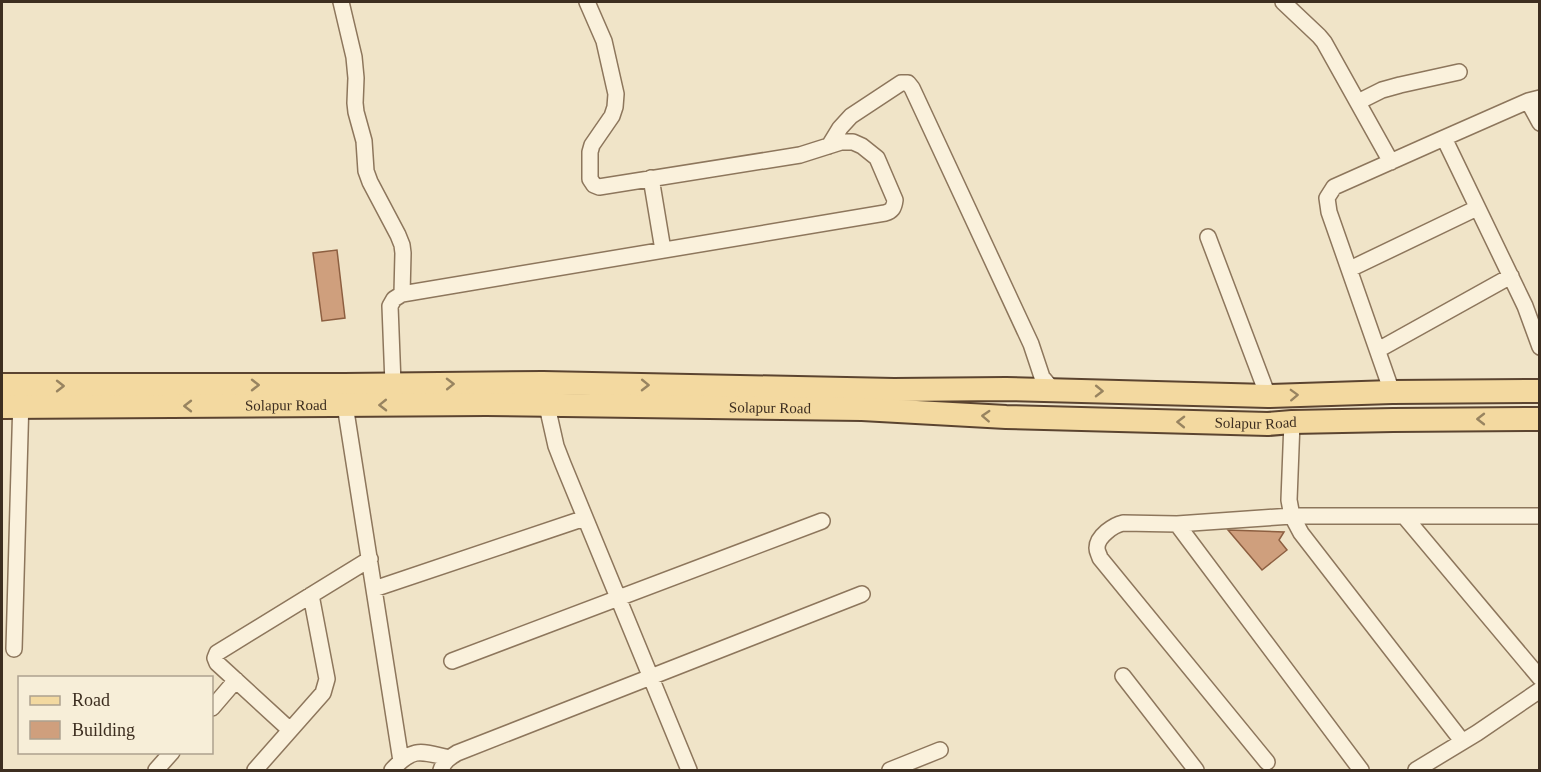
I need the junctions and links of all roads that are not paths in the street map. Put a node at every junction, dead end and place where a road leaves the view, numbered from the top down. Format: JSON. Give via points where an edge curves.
{"nodes":[{"id":1,"x":341,"y":2,"type":"edge"},
{"id":2,"x":587,"y":2,"type":"edge"},
{"id":3,"x":1290,"y":3,"type":"edge"},
{"id":4,"x":1459,"y":72,"type":"dead end"},
{"id":5,"x":1534,"y":99,"type":"edge"},
{"id":6,"x":1358,"y":102,"type":"junction"},
{"id":7,"x":1539,"y":123,"type":"edge"},
{"id":8,"x":1444,"y":138,"type":"junction"},
{"id":9,"x":819,"y":149,"type":"junction"},
{"id":10,"x":1391,"y":162,"type":"junction"},
{"id":11,"x":651,"y":178,"type":"junction"},
{"id":12,"x":1478,"y":208,"type":"junction"},
{"id":13,"x":1208,"y":237,"type":"dead end"},
{"id":14,"x":663,"y":250,"type":"junction"},
{"id":15,"x":1350,"y":269,"type":"junction"},
{"id":16,"x":1510,"y":276,"type":"junction"},
{"id":17,"x":402,"y":294,"type":"junction"},
{"id":18,"x":1539,"y":347,"type":"edge"},
{"id":19,"x":1378,"y":350,"type":"junction"},
{"id":20,"x":543,"y":383,"type":"junction"},
{"id":21,"x":393,"y":384,"type":"junction"},
{"id":22,"x":1053,"y":390,"type":"junction"},
{"id":23,"x":1539,"y":391,"type":"edge"},
{"id":24,"x":1392,"y":392,"type":"junction"},
{"id":25,"x":11,"y":396,"type":"edge"},
{"id":26,"x":1268,"y":396,"type":"junction"},
{"id":27,"x":862,"y":399,"type":"junction"},
{"id":28,"x":893,"y":400,"type":"junction"},
{"id":29,"x":345,"y":405,"type":"junction"},
{"id":30,"x":547,"y":405,"type":"junction"},
{"id":31,"x":1539,"y":419,"type":"edge"},
{"id":32,"x":1292,"y":422,"type":"junction"},
{"id":33,"x":1292,"y":516,"type":"junction"},
{"id":34,"x":1404,"y":516,"type":"junction"},
{"id":35,"x":585,"y":518,"type":"junction"},
{"id":36,"x":1537,"y":519,"type":"edge"},
{"id":37,"x":822,"y":521,"type":"dead end"},
{"id":38,"x":1177,"y":524,"type":"junction"},
{"id":39,"x":370,"y":559,"type":"junction"},
{"id":40,"x":374,"y":589,"type":"junction"},
{"id":41,"x":311,"y":594,"type":"junction"},
{"id":42,"x":862,"y":594,"type":"dead end"},
{"id":43,"x":618,"y":598,"type":"junction"},
{"id":44,"x":14,"y":649,"type":"dead end"},
{"id":45,"x":452,"y":661,"type":"dead end"},
{"id":46,"x":650,"y":676,"type":"junction"},
{"id":47,"x":1122,"y":676,"type":"dead end"},
{"id":48,"x":236,"y":680,"type":"junction"},
{"id":49,"x":1539,"y":688,"type":"edge"},
{"id":50,"x":213,"y":707,"type":"edge"},
{"id":51,"x":290,"y":730,"type":"junction"},
{"id":52,"x":1462,"y":741,"type":"junction"},
{"id":53,"x":940,"y":750,"type":"dead end"},
{"id":54,"x":171,"y":754,"type":"edge"},
{"id":55,"x":1267,"y":762,"type":"dead end"},
{"id":56,"x":445,"y":764,"type":"edge"},
{"id":57,"x":396,"y":766,"type":"edge"},
{"id":58,"x":156,"y":771,"type":"edge"},
{"id":59,"x":255,"y":771,"type":"edge"},
{"id":60,"x":689,"y":771,"type":"edge"},
{"id":61,"x":890,"y":771,"type":"edge"},
{"id":62,"x":1196,"y":771,"type":"edge"},
{"id":63,"x":1361,"y":771,"type":"edge"},
{"id":64,"x":1416,"y":771,"type":"edge"}],
"edges":[{"from":1,"to":17,"type":"street","via":[[354,57],[356,112],[364,141],[366,171],[402,245]]},
{"from":2,"to":11,"type":"street","via":[[604,41],[616,94],[612,116],[592,145],[591,180],[599,187]]},
{"from":3,"to":6,"type":"street","via":[[1324,42]]},
{"from":4,"to":6,"type":"street","via":[[1382,90]]},
{"from":5,"to":7,"type":"street"},
{"from":5,"to":8,"type":"street"},
{"from":6,"to":10,"type":"street"},
{"from":8,"to":10,"type":"street"},
{"from":8,"to":12,"type":"street"},
{"from":9,"to":11,"type":"street"},
{"from":9,"to":14,"type":"street","via":[[853,142],[870,151],[877,158],[894,200],[890,211]]},
{"from":9,"to":22,"type":"street","via":[[851,116],[896,85],[908,83],[1031,344],[1042,377]]},
{"from":10,"to":15,"type":"street","via":[[1334,187],[1327,198]]},
{"from":11,"to":14,"type":"street"},
{"from":12,"to":15,"type":"street"},
{"from":12,"to":16,"type":"street"},
{"from":13,"to":26,"type":"street"},
{"from":14,"to":17,"type":"street"},
{"from":15,"to":19,"type":"street"},
{"from":16,"to":18,"type":"street","via":[[1526,306]]},
{"from":16,"to":19,"type":"street"},
{"from":17,"to":21,"type":"street","via":[[390,306]]},
{"from":19,"to":24,"type":"street"},
{"from":21,"to":20,"type":"main road","name":"Solapur Road","one_way":true},
{"from":20,"to":27,"type":"main road","name":"Solapur Road","one_way":true},
{"from":20,"to":30,"type":"street"},
{"from":25,"to":21,"type":"main road","name":"Solapur Road","one_way":true},
{"from":22,"to":26,"type":"main road","name":"Solapur Road","one_way":true},
{"from":22,"to":28,"type":"main road","name":"Solapur Road","via":[[1006,389]]},
{"from":23,"to":24,"type":"main road","name":"Solapur Road"},
{"from":26,"to":24,"type":"main road","name":"Solapur Road","one_way":true},
{"from":29,"to":25,"type":"main road","name":"Solapur Road","one_way":true},
{"from":25,"to":44,"type":"street"},
{"from":27,"to":28,"type":"main road","name":"Solapur Road"},
{"from":27,"to":30,"type":"main road","name":"Solapur Road"},
{"from":32,"to":28,"type":"main road","name":"Solapur Road","one_way":true,"via":[[1017,417]]},
{"from":30,"to":29,"type":"main road","name":"Solapur Road","one_way":true},
{"from":29,"to":39,"type":"street"},
{"from":30,"to":35,"type":"street","via":[[556,446]]},
{"from":31,"to":32,"type":"main road","name":"Solapur Road","one_way":true},
{"from":32,"to":33,"type":"street"},
{"from":33,"to":34,"type":"street"},
{"from":33,"to":38,"type":"street"},
{"from":33,"to":52,"type":"street","via":[[1301,533]]},
{"from":34,"to":36,"type":"street"},
{"from":34,"to":49,"type":"street"},
{"from":35,"to":40,"type":"street"},
{"from":35,"to":43,"type":"street"},
{"from":37,"to":43,"type":"street"},
{"from":38,"to":55,"type":"street","via":[[1116,525],[1099,541],[1100,558]]},
{"from":38,"to":63,"type":"street"},
{"from":39,"to":40,"type":"street"},
{"from":39,"to":41,"type":"street"},
{"from":40,"to":57,"type":"street"},
{"from":41,"to":48,"type":"street","via":[[217,653],[217,663]]},
{"from":41,"to":51,"type":"street","via":[[326,686]]},
{"from":42,"to":46,"type":"street"},
{"from":43,"to":45,"type":"street"},
{"from":43,"to":46,"type":"street"},
{"from":46,"to":56,"type":"street","via":[[457,753]]},
{"from":46,"to":60,"type":"street"},
{"from":47,"to":62,"type":"street"},
{"from":48,"to":50,"type":"street"},
{"from":48,"to":51,"type":"street"},
{"from":49,"to":52,"type":"street"},
{"from":51,"to":59,"type":"street"},
{"from":52,"to":64,"type":"street"},
{"from":53,"to":61,"type":"street"},
{"from":54,"to":58,"type":"street"},
{"from":56,"to":57,"type":"street","via":[[421,752]]}]}
